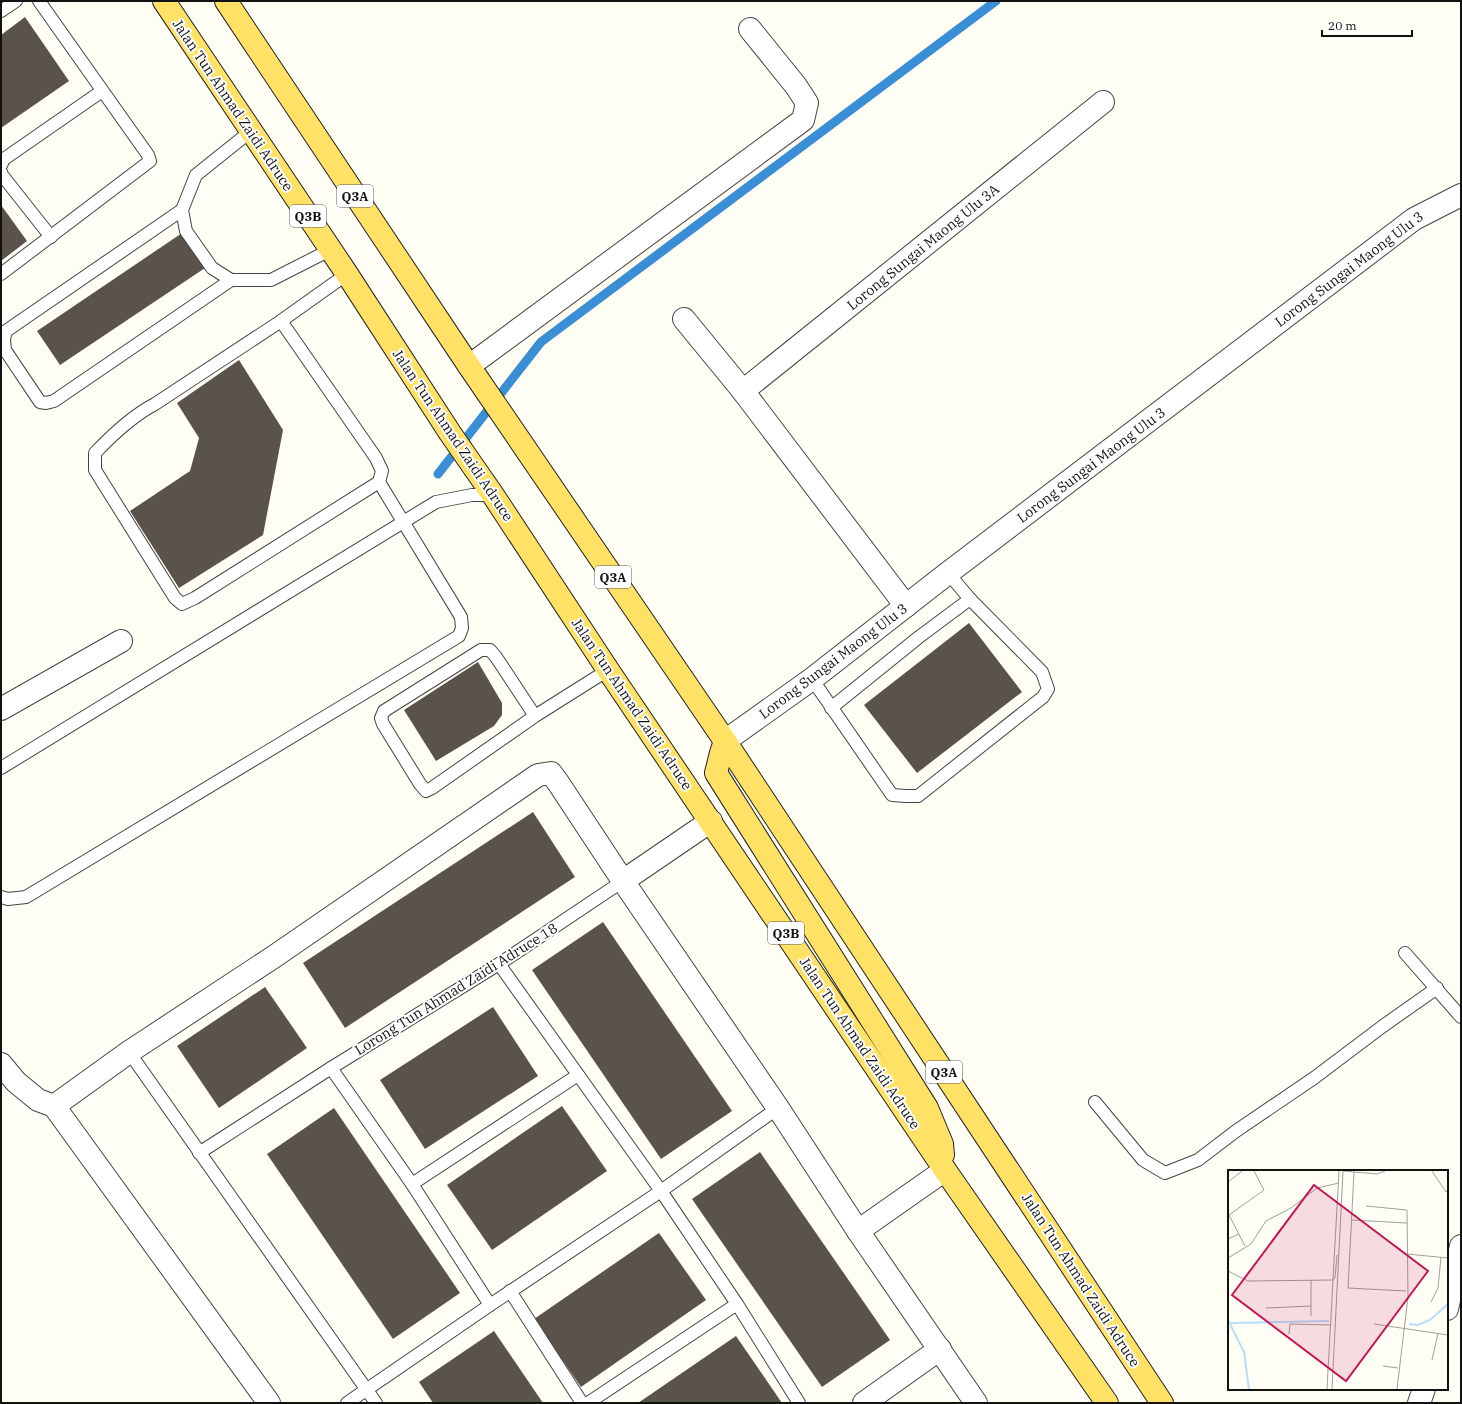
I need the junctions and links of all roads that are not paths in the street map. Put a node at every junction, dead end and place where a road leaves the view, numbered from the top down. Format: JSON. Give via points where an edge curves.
{"nodes":[{"id":1,"x":16,"y":1,"type":"edge"},
{"id":2,"x":39,"y":1,"type":"edge"},
{"id":3,"x":164,"y":1,"type":"edge"},
{"id":4,"x":226,"y":1,"type":"edge"},
{"id":5,"x":1,"y":11,"type":"edge"},
{"id":6,"x":750,"y":29,"type":"dead end"},
{"id":7,"x":102,"y":91,"type":"junction"},
{"id":8,"x":1103,"y":102,"type":"dead end"},
{"id":9,"x":251,"y":131,"type":"junction"},
{"id":10,"x":1,"y":165,"type":"edge"},
{"id":11,"x":1,"y":172,"type":"edge"},
{"id":12,"x":1461,"y":195,"type":"edge"},
{"id":13,"x":182,"y":210,"type":"junction"},
{"id":14,"x":51,"y":237,"type":"junction"},
{"id":15,"x":330,"y":250,"type":"junction"},
{"id":16,"x":1,"y":274,"type":"edge"},
{"id":17,"x":347,"y":274,"type":"junction"},
{"id":18,"x":231,"y":280,"type":"junction"},
{"id":19,"x":684,"y":318,"type":"dead end"},
{"id":20,"x":281,"y":321,"type":"junction"},
{"id":21,"x":468,"y":366,"type":"junction"},
{"id":22,"x":743,"y":391,"type":"junction"},
{"id":23,"x":378,"y":482,"type":"junction"},
{"id":24,"x":493,"y":495,"type":"junction"},
{"id":25,"x":402,"y":523,"type":"junction"},
{"id":26,"x":948,"y":573,"type":"junction"},
{"id":27,"x":970,"y":599,"type":"junction"},
{"id":28,"x":906,"y":606,"type":"junction"},
{"id":29,"x":121,"y":641,"type":"dead end"},
{"id":30,"x":608,"y":670,"type":"junction"},
{"id":31,"x":812,"y":679,"type":"junction"},
{"id":32,"x":831,"y":708,"type":"junction"},
{"id":33,"x":1,"y":709,"type":"edge"},
{"id":34,"x":535,"y":716,"type":"junction"},
{"id":35,"x":725,"y":741,"type":"junction"},
{"id":36,"x":1,"y":768,"type":"edge"},
{"id":37,"x":711,"y":822,"type":"junction"},
{"id":38,"x":623,"y":881,"type":"junction"},
{"id":39,"x":1,"y":897,"type":"edge"},
{"id":40,"x":1405,"y":953,"type":"dead end"},
{"id":41,"x":499,"y":964,"type":"junction"},
{"id":42,"x":1437,"y":988,"type":"junction"},
{"id":43,"x":1461,"y":1017,"type":"edge"},
{"id":44,"x":129,"y":1052,"type":"junction"},
{"id":45,"x":1,"y":1064,"type":"edge"},
{"id":46,"x":331,"y":1068,"type":"junction"},
{"id":47,"x":578,"y":1075,"type":"junction"},
{"id":48,"x":1095,"y":1102,"type":"dead end"},
{"id":49,"x":54,"y":1106,"type":"junction"},
{"id":50,"x":778,"y":1108,"type":"junction"},
{"id":51,"x":199,"y":1153,"type":"junction"},
{"id":52,"x":945,"y":1170,"type":"junction"},
{"id":53,"x":412,"y":1184,"type":"junction"},
{"id":54,"x":661,"y":1191,"type":"junction"},
{"id":55,"x":858,"y":1231,"type":"junction"},
{"id":56,"x":1461,"y":1246,"type":"edge"},
{"id":57,"x":510,"y":1291,"type":"junction"},
{"id":58,"x":737,"y":1304,"type":"junction"},
{"id":59,"x":1448,"y":1304,"type":"edge"},
{"id":60,"x":490,"y":1305,"type":"junction"},
{"id":61,"x":940,"y":1349,"type":"junction"},
{"id":62,"x":366,"y":1390,"type":"junction"},
{"id":63,"x":1424,"y":1390,"type":"edge"},
{"id":64,"x":269,"y":1403,"type":"edge"},
{"id":65,"x":347,"y":1403,"type":"edge"},
{"id":66,"x":376,"y":1403,"type":"edge"},
{"id":67,"x":582,"y":1403,"type":"edge"},
{"id":68,"x":588,"y":1403,"type":"edge"},
{"id":69,"x":799,"y":1403,"type":"edge"},
{"id":70,"x":864,"y":1403,"type":"edge"},
{"id":71,"x":976,"y":1403,"type":"edge"},
{"id":72,"x":1107,"y":1403,"type":"edge"},
{"id":73,"x":1162,"y":1403,"type":"edge"},
{"id":74,"x":1419,"y":1403,"type":"edge"}],
"edges":[{"from":1,"to":5,"type":"lane"},
{"from":2,"to":7,"type":"lane"},
{"from":3,"to":9,"type":"main road","name":"Jalan Tun Ahmad Zaidi Adruce","number":"Q3B"},
{"from":4,"to":21,"type":"main road","name":"Jalan Tun Ahmad Zaidi Adruce","number":"Q3A"},
{"from":6,"to":21,"type":"street","via":[[807,103],[803,120]]},
{"from":7,"to":10,"type":"lane","via":[[4,160]]},
{"from":7,"to":14,"type":"lane","via":[[150,161]]},
{"from":8,"to":22,"type":"street","name":"Lorong Sungai Maong Ulu 3A"},
{"from":9,"to":13,"type":"lane","via":[[196,175]]},
{"from":9,"to":15,"type":"main road","name":"Jalan Tun Ahmad Zaidi Adruce","number":"Q3B"},
{"from":11,"to":14,"type":"lane"},
{"from":12,"to":26,"type":"street","name":"Lorong Sungai Maong Ulu 3","via":[[1414,219]]},
{"from":13,"to":18,"type":"lane","via":[[186,230],[212,268]]},
{"from":13,"to":18,"type":"lane","via":[[6,331],[5,350],[40,402],[54,401]]},
{"from":14,"to":16,"type":"lane"},
{"from":15,"to":17,"type":"main road","name":"Jalan Tun Ahmad Zaidi Adruce","number":"Q3B"},
{"from":15,"to":18,"type":"lane","via":[[271,280]]},
{"from":17,"to":20,"type":"lane"},
{"from":17,"to":24,"type":"main road","name":"Jalan Tun Ahmad Zaidi Adruce","number":"Q3B"},
{"from":19,"to":22,"type":"street"},
{"from":20,"to":23,"type":"lane","via":[[376,458],[382,471]]},
{"from":20,"to":23,"type":"lane","via":[[139,412],[95,453],[95,470],[115,504],[175,598],[182,604]]},
{"from":21,"to":35,"type":"main road","name":"Jalan Tun Ahmad Zaidi Adruce","number":"Q3A"},
{"from":22,"to":28,"type":"street"},
{"from":23,"to":25,"type":"lane"},
{"from":24,"to":25,"type":"lane","via":[[472,495],[436,502]]},
{"from":24,"to":30,"type":"main road","name":"Jalan Tun Ahmad Zaidi Adruce","number":"Q3B"},
{"from":25,"to":36,"type":"lane"},
{"from":25,"to":39,"type":"lane","via":[[461,617],[462,628],[459,636],[26,897]]},
{"from":26,"to":27,"type":"lane"},
{"from":26,"to":28,"type":"street","name":"Lorong Sungai Maong Ulu 3"},
{"from":27,"to":32,"type":"lane"},
{"from":27,"to":32,"type":"lane","via":[[1042,672],[1048,688],[1043,697],[918,796],[892,795]]},
{"from":28,"to":31,"type":"street","name":"Lorong Sungai Maong Ulu 3"},
{"from":29,"to":33,"type":"street"},
{"from":30,"to":34,"type":"lane"},
{"from":30,"to":37,"type":"main road","name":"Jalan Tun Ahmad Zaidi Adruce","number":"Q3B"},
{"from":31,"to":32,"type":"lane"},
{"from":31,"to":35,"type":"street","name":"Lorong Sungai Maong Ulu 3"},
{"from":34,"to":34,"type":"lane","via":[[426,791],[381,718],[384,711],[481,650],[490,650],[496,657]]},
{"from":35,"to":52,"type":"main road","via":[[716,773],[927,1108],[942,1144]]},
{"from":35,"to":73,"type":"main road","name":"Jalan Tun Ahmad Zaidi Adruce","number":"Q3A"},
{"from":37,"to":38,"type":"street","name":"Lorong Tun Ahmad Zaidi Adruce 18"},
{"from":37,"to":52,"type":"main road","name":"Jalan Tun Ahmad Zaidi Adruce","number":"Q3B"},
{"from":38,"to":41,"type":"lane","name":"Lorong Tun Ahmad Zaidi Adruce 18"},
{"from":38,"to":44,"type":"street","via":[[551,773],[538,775],[275,956]]},
{"from":38,"to":50,"type":"street"},
{"from":40,"to":42,"type":"lane"},
{"from":41,"to":46,"type":"lane","name":"Lorong Tun Ahmad Zaidi Adruce 18"},
{"from":41,"to":47,"type":"lane"},
{"from":42,"to":43,"type":"lane"},
{"from":42,"to":48,"type":"lane","via":[[1198,1160],[1165,1173],[1143,1160]]},
{"from":44,"to":49,"type":"street"},
{"from":44,"to":51,"type":"lane"},
{"from":45,"to":49,"type":"street","via":[[16,1082],[38,1100]]},
{"from":46,"to":51,"type":"lane","name":"Lorong Tun Ahmad Zaidi Adruce 18"},
{"from":46,"to":53,"type":"lane"},
{"from":47,"to":53,"type":"lane"},
{"from":47,"to":54,"type":"lane"},
{"from":49,"to":64,"type":"street"},
{"from":50,"to":54,"type":"lane"},
{"from":50,"to":55,"type":"street"},
{"from":51,"to":62,"type":"lane"},
{"from":52,"to":55,"type":"street"},
{"from":52,"to":72,"type":"main road","name":"Jalan Tun Ahmad Zaidi Adruce","number":"Q3B"},
{"from":53,"to":60,"type":"lane"},
{"from":54,"to":57,"type":"lane"},
{"from":54,"to":58,"type":"lane"},
{"from":55,"to":61,"type":"street"},
{"from":56,"to":59,"type":"street"},
{"from":57,"to":60,"type":"lane"},
{"from":57,"to":67,"type":"lane"},
{"from":58,"to":68,"type":"lane"},
{"from":58,"to":69,"type":"lane"},
{"from":60,"to":62,"type":"lane"},
{"from":61,"to":70,"type":"street"},
{"from":61,"to":71,"type":"street"},
{"from":62,"to":65,"type":"lane"},
{"from":62,"to":66,"type":"lane"},
{"from":63,"to":74,"type":"street"}]}
